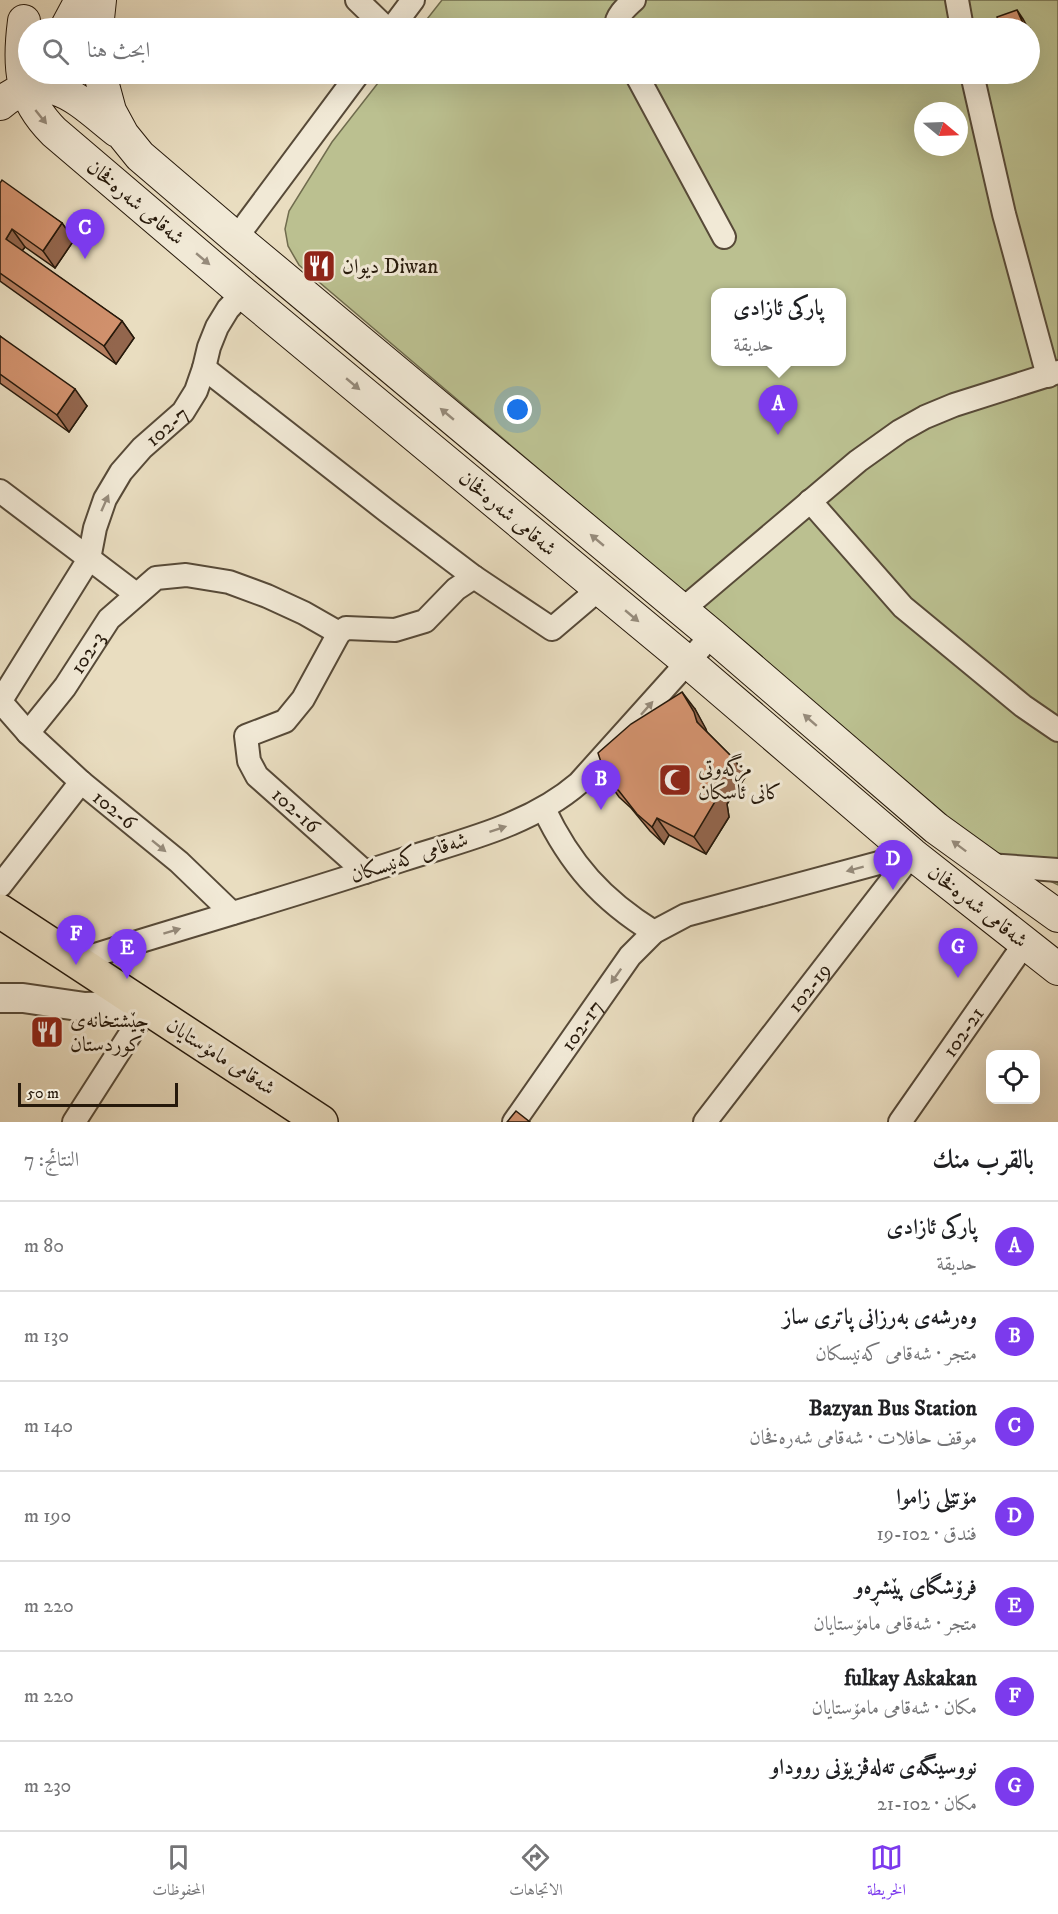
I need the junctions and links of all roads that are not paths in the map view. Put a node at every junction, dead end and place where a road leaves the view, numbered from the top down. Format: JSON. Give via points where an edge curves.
{"nodes":[{"id":1,"x":81,"y":0,"type":"edge"},
{"id":2,"x":100,"y":0,"type":"edge"},
{"id":3,"x":357,"y":0,"type":"edge"},
{"id":4,"x":413,"y":0,"type":"edge"},
{"id":5,"x":634,"y":0,"type":"edge"},
{"id":6,"x":957,"y":0,"type":"edge"},
{"id":7,"x":71,"y":18,"type":"edge"},
{"id":8,"x":98,"y":18,"type":"edge"},
{"id":9,"x":376,"y":18,"type":"edge"},
{"id":10,"x":400,"y":18,"type":"edge"},
{"id":11,"x":619,"y":18,"type":"edge"},
{"id":12,"x":960,"y":18,"type":"edge"},
{"id":13,"x":18,"y":37,"type":"edge"},
{"id":14,"x":0,"y":62,"type":"edge"},
{"id":15,"x":18,"y":72,"type":"edge"},
{"id":16,"x":103,"y":84,"type":"edge"},
{"id":17,"x":351,"y":84,"type":"edge"},
{"id":18,"x":641,"y":84,"type":"edge"},
{"id":19,"x":974,"y":84,"type":"edge"},
{"id":20,"x":12,"y":96,"type":"edge"},
{"id":21,"x":123,"y":135,"type":"junction"},
{"id":22,"x":724,"y":237,"type":"dead end"},
{"id":23,"x":236,"y":238,"type":"junction"},
{"id":24,"x":243,"y":293,"type":"junction"},
{"id":25,"x":204,"y":368,"type":"junction"},
{"id":26,"x":1053,"y":374,"type":"edge"},
{"id":27,"x":0,"y":491,"type":"edge"},
{"id":28,"x":810,"y":501,"type":"junction"},
{"id":29,"x":89,"y":559,"type":"junction"},
{"id":30,"x":474,"y":577,"type":"junction"},
{"id":31,"x":599,"y":589,"type":"junction"},
{"id":32,"x":136,"y":594,"type":"junction"},
{"id":33,"x":682,"y":610,"type":"junction"},
{"id":34,"x":339,"y":633,"type":"junction"},
{"id":35,"x":712,"y":635,"type":"junction"},
{"id":36,"x":689,"y":663,"type":"junction"},
{"id":37,"x":0,"y":701,"type":"edge"},
{"id":38,"x":1058,"y":730,"type":"edge"},
{"id":39,"x":28,"y":733,"type":"junction"},
{"id":40,"x":81,"y":782,"type":"junction"},
{"id":41,"x":544,"y":809,"type":"junction"},
{"id":42,"x":912,"y":854,"type":"junction"},
{"id":43,"x":984,"y":864,"type":"junction"},
{"id":44,"x":1058,"y":870,"type":"edge"},
{"id":45,"x":365,"y":872,"type":"junction"},
{"id":46,"x":0,"y":886,"type":"edge"},
{"id":47,"x":1029,"y":894,"type":"junction"},
{"id":48,"x":1058,"y":906,"type":"edge"},
{"id":49,"x":0,"y":911,"type":"edge"},
{"id":50,"x":232,"y":913,"type":"junction"},
{"id":51,"x":1058,"y":916,"type":"edge"},
{"id":52,"x":654,"y":932,"type":"junction"},
{"id":53,"x":1025,"y":943,"type":"junction"},
{"id":54,"x":76,"y":961,"type":"junction"},
{"id":55,"x":1058,"y":969,"type":"edge"},
{"id":56,"x":0,"y":998,"type":"edge"},
{"id":57,"x":145,"y":1007,"type":"junction"},
{"id":58,"x":307,"y":1118,"type":"edge"},
{"id":59,"x":74,"y":1122,"type":"edge"},
{"id":60,"x":513,"y":1122,"type":"edge"},
{"id":61,"x":705,"y":1122,"type":"edge"},
{"id":62,"x":900,"y":1122,"type":"edge"}],
"edges":[{"from":1,"to":7,"type":"main road"},
{"from":2,"to":8,"type":"main road"},
{"from":3,"to":9,"type":"street"},
{"from":4,"to":10,"type":"street"},
{"from":5,"to":11,"type":"street"},
{"from":6,"to":12,"type":"street"},
{"from":13,"to":14,"type":"main road"},
{"from":15,"to":20,"type":"main road","name":"شەقامی شەرەفخان"},
{"from":16,"to":21,"type":"main road","via":[[110,111]]},
{"from":17,"to":23,"type":"street"},
{"from":18,"to":22,"type":"street"},
{"from":19,"to":26,"type":"street","via":[[1004,214]]},
{"from":20,"to":21,"type":"main road","via":[[44,85],[65,91]]},
{"from":20,"to":24,"type":"main road","name":"شەقامی شەرەفخان","one_way":true,"via":[[35,110],[54,132]]},
{"from":21,"to":23,"type":"main road","via":[[140,156]]},
{"from":33,"to":23,"type":"main road","one_way":true},
{"from":24,"to":25,"type":"street","name":"102-7","via":[[217,327]]},
{"from":24,"to":31,"type":"main road","name":"شەقامی شەرەفخان","one_way":true},
{"from":29,"to":25,"type":"street","name":"102-7","one_way":true,"via":[[102,508],[122,472],[142,448],[183,412]]},
{"from":25,"to":30,"type":"street"},
{"from":26,"to":28,"type":"street","via":[[954,405],[900,430]]},
{"from":27,"to":29,"type":"street"},
{"from":28,"to":33,"type":"street"},
{"from":28,"to":38,"type":"street","via":[[903,606],[1023,706]]},
{"from":29,"to":32,"type":"street"},
{"from":29,"to":37,"type":"street"},
{"from":30,"to":31,"type":"street","via":[[552,629]]},
{"from":30,"to":34,"type":"street","via":[[456,589],[426,621],[395,630],[346,628]]},
{"from":31,"to":36,"type":"main road","name":"شەقامی شەرەفخان","one_way":true},
{"from":32,"to":34,"type":"street","name":"102-3","via":[[156,578],[186,575],[229,582],[295,609]]},
{"from":32,"to":39,"type":"street","name":"102-3","via":[[109,619]]},
{"from":33,"to":35,"type":"main road"},
{"from":34,"to":45,"type":"street","name":"102-16","via":[[303,699],[285,721],[246,736],[249,761],[257,776]]},
{"from":35,"to":36,"type":"street","name":"شەقامی کەنیسکان"},
{"from":43,"to":35,"type":"main road","one_way":true,"via":[[936,828]]},
{"from":41,"to":36,"type":"street","name":"شەقامی کەنیسکان","one_way":true,"via":[[579,783]]},
{"from":36,"to":42,"type":"main road","name":"شەقامی شەرەفخان"},
{"from":37,"to":39,"type":"street","name":"102-6"},
{"from":39,"to":40,"type":"street","name":"102-6"},
{"from":40,"to":46,"type":"street"},
{"from":40,"to":50,"type":"street","name":"102-6","one_way":true,"via":[[186,868]]},
{"from":45,"to":41,"type":"street","name":"شەقامی کەنیسکان","one_way":true,"via":[[513,824]]},
{"from":41,"to":52,"type":"street","via":[[581,871],[614,905]]},
{"from":42,"to":52,"type":"street","name":"102-17","one_way":true,"via":[[686,915]]},
{"from":42,"to":53,"type":"main road","name":"شەقامی شەرەفخان"},
{"from":42,"to":61,"type":"street","name":"102-19"},
{"from":43,"to":44,"type":"street"},
{"from":43,"to":47,"type":"main road"},
{"from":45,"to":50,"type":"street","name":"شەقامی کەنیسکان"},
{"from":47,"to":48,"type":"main road"},
{"from":47,"to":51,"type":"main road"},
{"from":49,"to":54,"type":"main road","name":"شەقامی مامۆستایان"},
{"from":54,"to":50,"type":"street","name":"شەقامی کەنیسکان","one_way":true},
{"from":52,"to":60,"type":"street","name":"102-17","one_way":true,"via":[[630,956]]},
{"from":53,"to":55,"type":"main road","name":"شەقامی شەرەفخان"},
{"from":53,"to":62,"type":"street","name":"102-21"},
{"from":54,"to":57,"type":"main road","name":"شەقامی مامۆستایان"},
{"from":56,"to":57,"type":"street","via":[[85,1007]]},
{"from":57,"to":58,"type":"main road","name":"شەقامی مامۆستایان"},
{"from":57,"to":59,"type":"street"}]}
